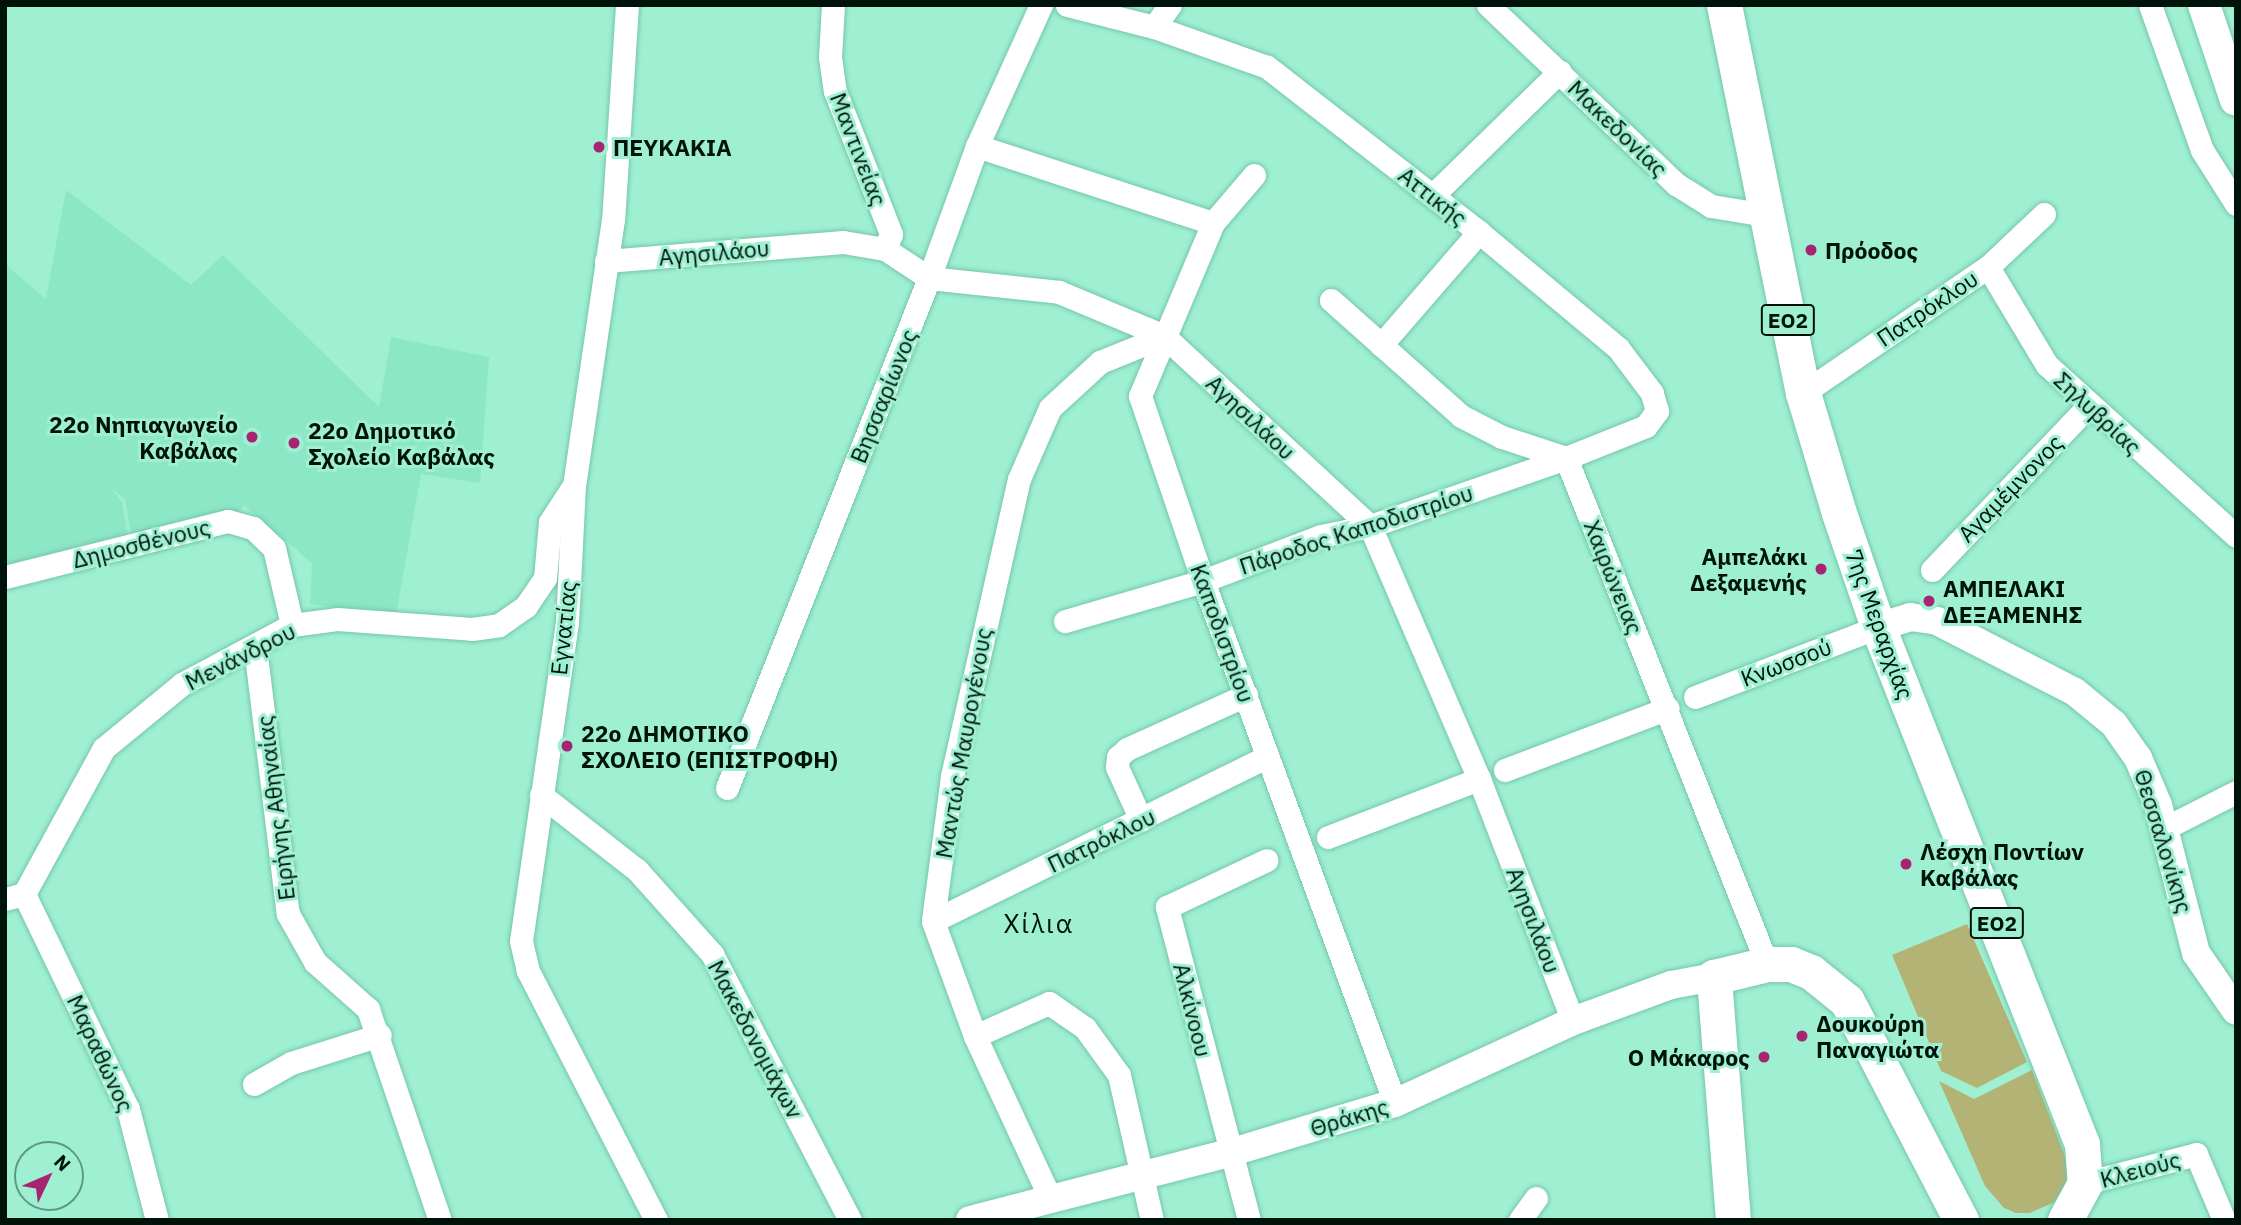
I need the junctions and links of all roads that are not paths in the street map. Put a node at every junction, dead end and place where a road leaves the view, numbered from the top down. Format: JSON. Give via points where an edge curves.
{"nodes":[{"id":1,"x":627,"y":5,"type":"edge"},
{"id":2,"x":832,"y":5,"type":"edge"},
{"id":3,"x":1041,"y":5,"type":"edge"},
{"id":4,"x":1066,"y":5,"type":"edge"},
{"id":5,"x":1170,"y":5,"type":"edge"},
{"id":6,"x":1488,"y":5,"type":"edge"},
{"id":7,"x":1724,"y":5,"type":"edge"},
{"id":8,"x":2150,"y":5,"type":"edge"},
{"id":9,"x":2204,"y":5,"type":"edge"},
{"id":10,"x":1154,"y":27,"type":"junction"},
{"id":11,"x":1560,"y":71,"type":"junction"},
{"id":12,"x":2236,"y":100,"type":"edge"},
{"id":13,"x":977,"y":146,"type":"junction"},
{"id":14,"x":1254,"y":175,"type":"dead end"},
{"id":15,"x":1433,"y":195,"type":"junction"},
{"id":16,"x":2236,"y":204,"type":"edge"},
{"id":17,"x":2044,"y":214,"type":"dead end"},
{"id":18,"x":1766,"y":215,"type":"junction"},
{"id":19,"x":1213,"y":223,"type":"junction"},
{"id":20,"x":1479,"y":232,"type":"junction"},
{"id":21,"x":885,"y":249,"type":"junction"},
{"id":22,"x":606,"y":261,"type":"junction"},
{"id":23,"x":1988,"y":267,"type":"junction"},
{"id":24,"x":929,"y":278,"type":"junction"},
{"id":25,"x":1331,"y":300,"type":"dead end"},
{"id":26,"x":1164,"y":336,"type":"junction"},
{"id":27,"x":1381,"y":345,"type":"junction"},
{"id":28,"x":1803,"y":393,"type":"junction"},
{"id":29,"x":2088,"y":406,"type":"junction"},
{"id":30,"x":1566,"y":458,"type":"junction"},
{"id":31,"x":574,"y":485,"type":"junction"},
{"id":32,"x":1370,"y":526,"type":"junction"},
{"id":33,"x":2236,"y":536,"type":"edge"},
{"id":34,"x":1932,"y":570,"type":"dead end"},
{"id":35,"x":5,"y":577,"type":"edge"},
{"id":36,"x":1203,"y":581,"type":"junction"},
{"id":37,"x":1065,"y":621,"type":"dead end"},
{"id":38,"x":292,"y":625,"type":"junction"},
{"id":39,"x":1878,"y":627,"type":"junction"},
{"id":40,"x":255,"y":646,"type":"junction"},
{"id":41,"x":1246,"y":695,"type":"junction"},
{"id":42,"x":1695,"y":697,"type":"dead end"},
{"id":43,"x":1668,"y":708,"type":"junction"},
{"id":44,"x":1267,"y":757,"type":"junction"},
{"id":45,"x":1505,"y":770,"type":"dead end"},
{"id":46,"x":1479,"y":779,"type":"junction"},
{"id":47,"x":727,"y":788,"type":"dead end"},
{"id":48,"x":2236,"y":792,"type":"edge"},
{"id":49,"x":541,"y":795,"type":"junction"},
{"id":50,"x":1142,"y":820,"type":"junction"},
{"id":51,"x":2163,"y":829,"type":"junction"},
{"id":52,"x":1328,"y":837,"type":"dead end"},
{"id":53,"x":1267,"y":860,"type":"dead end"},
{"id":54,"x":15,"y":896,"type":"edge"},
{"id":55,"x":933,"y":921,"type":"junction"},
{"id":56,"x":1768,"y":964,"type":"junction"},
{"id":57,"x":1714,"y":977,"type":"junction"},
{"id":58,"x":2236,"y":1010,"type":"edge"},
{"id":59,"x":1573,"y":1021,"type":"junction"},
{"id":60,"x":380,"y":1035,"type":"junction"},
{"id":61,"x":975,"y":1036,"type":"junction"},
{"id":62,"x":254,"y":1084,"type":"dead end"},
{"id":63,"x":1395,"y":1103,"type":"junction"},
{"id":64,"x":1229,"y":1153,"type":"junction"},
{"id":65,"x":1142,"y":1176,"type":"junction"},
{"id":66,"x":2085,"y":1183,"type":"junction"},
{"id":67,"x":1051,"y":1200,"type":"junction"},
{"id":68,"x":1538,"y":1209,"type":"edge"},
{"id":69,"x":157,"y":1220,"type":"edge"},
{"id":70,"x":440,"y":1220,"type":"edge"},
{"id":71,"x":656,"y":1220,"type":"edge"},
{"id":72,"x":850,"y":1220,"type":"edge"},
{"id":73,"x":970,"y":1220,"type":"edge"},
{"id":74,"x":1152,"y":1220,"type":"edge"},
{"id":75,"x":1249,"y":1220,"type":"edge"},
{"id":76,"x":1520,"y":1220,"type":"edge"},
{"id":77,"x":1733,"y":1220,"type":"edge"},
{"id":78,"x":1961,"y":1220,"type":"edge"},
{"id":79,"x":2065,"y":1220,"type":"edge"},
{"id":80,"x":2224,"y":1220,"type":"edge"}],
"edges":[{"from":1,"to":22,"type":"street","name":"Εγνατίας"},
{"from":2,"to":21,"type":"street","name":"Μαντινείας","via":[[830,57],[835,91],[891,234]]},
{"from":3,"to":13,"type":"street","name":"Βησσαρίωνος"},
{"from":4,"to":10,"type":"street","name":"Αττικής"},
{"from":5,"to":10,"type":"street"},
{"from":6,"to":11,"type":"street","name":"Μακεδονίας"},
{"from":7,"to":18,"type":"main road","name":"7ης Μεραρχίας","number":"ΕΟ2"},
{"from":8,"to":16,"type":"street","via":[[2202,150]]},
{"from":9,"to":12,"type":"main road"},
{"from":10,"to":15,"type":"street","name":"Αττικής","via":[[1267,67]]},
{"from":11,"to":15,"type":"street"},
{"from":11,"to":18,"type":"street","name":"Μακεδονίας","via":[[1637,151],[1676,184],[1710,206]]},
{"from":13,"to":19,"type":"street"},
{"from":13,"to":24,"type":"street","name":"Βησσαρίωνος"},
{"from":14,"to":19,"type":"street","name":"Καποδιστρίου"},
{"from":15,"to":20,"type":"street","name":"Αττικής"},
{"from":17,"to":23,"type":"street","name":"Πατρόκλου"},
{"from":18,"to":28,"type":"main road","name":"7ης Μεραρχίας","number":"ΕΟ2"},
{"from":19,"to":26,"type":"street","name":"Καποδιστρίου"},
{"from":20,"to":27,"type":"street"},
{"from":20,"to":30,"type":"street","name":"Αττικής","via":[[1618,348],[1656,401],[1654,419],[1646,426]]},
{"from":21,"to":22,"type":"street","name":"Αγησιλάου","via":[[843,242]]},
{"from":21,"to":24,"type":"street","name":"Αγησιλάου"},
{"from":22,"to":31,"type":"street","name":"Εγνατίας"},
{"from":23,"to":28,"type":"street","name":"Πατρόκλου"},
{"from":23,"to":29,"type":"street","name":"Σηλυβρίας","via":[[2047,365]]},
{"from":24,"to":26,"type":"street","name":"Αγησιλάου","via":[[1059,292]]},
{"from":24,"to":47,"type":"street","name":"Βησσαρίωνος"},
{"from":25,"to":27,"type":"street"},
{"from":26,"to":32,"type":"street","name":"Αγησιλάου"},
{"from":26,"to":36,"type":"street","name":"Καποδιστρίου","via":[[1140,396]]},
{"from":26,"to":55,"type":"street","name":"Μαντώς Μαυρογένους","via":[[1100,362],[1051,408],[1018,480],[952,776]]},
{"from":27,"to":30,"type":"street","via":[[1461,416],[1502,437]]},
{"from":28,"to":39,"type":"main road","name":"7ης Μεραρχίας","number":"ΕΟ2"},
{"from":29,"to":33,"type":"street","name":"Σηλυβρίας"},
{"from":29,"to":34,"type":"street","name":"Αγαμέμνονος"},
{"from":30,"to":32,"type":"street","name":"Πάροδος Καποδιστρίου"},
{"from":30,"to":43,"type":"street","name":"Χαιρώνειας"},
{"from":31,"to":38,"type":"street","name":"Μενάνδρου","via":[[550,522],[545,578],[526,606],[499,625],[472,629],[337,619]]},
{"from":31,"to":49,"type":"street","name":"Εγνατίας","via":[[567,622]]},
{"from":32,"to":36,"type":"street","name":"Πάροδος Καποδιστρίου","via":[[1321,536]]},
{"from":32,"to":46,"type":"street","name":"Αγησιλάου"},
{"from":35,"to":38,"type":"street","name":"Δημοσθένους","via":[[228,521],[253,528],[274,548]]},
{"from":36,"to":37,"type":"street","name":"Πάροδος Καποδιστρίου"},
{"from":36,"to":41,"type":"street","name":"Καποδιστρίου"},
{"from":38,"to":40,"type":"street","name":"Μενάνδρου"},
{"from":39,"to":42,"type":"street","name":"Κνωσσού"},
{"from":39,"to":51,"type":"street","name":"Θεσσαλονίκης","via":[[1910,617],[1937,621],[2076,692],[2100,709],[2128,741],[2148,778]]},
{"from":39,"to":66,"type":"main road","name":"7ης Μεραρχίας","number":"ΕΟ2","via":[[2051,1055],[2082,1144]]},
{"from":40,"to":54,"type":"street","name":"Μενάνδρου","via":[[182,684],[104,748]]},
{"from":40,"to":60,"type":"street","name":"Ειρήνης Αθηναίας","via":[[288,915],[315,962],[368,1009]]},
{"from":41,"to":44,"type":"street","name":"Καποδιστρίου"},
{"from":41,"to":50,"type":"street","via":[[1127,748],[1118,757],[1117,767]]},
{"from":43,"to":45,"type":"street"},
{"from":43,"to":56,"type":"street","name":"Χαιρώνειας"},
{"from":44,"to":50,"type":"street","name":"Πατρόκλου"},
{"from":44,"to":63,"type":"street","name":"Καποδιστρίου"},
{"from":46,"to":52,"type":"street"},
{"from":46,"to":59,"type":"street","name":"Αγησιλάου"},
{"from":48,"to":51,"type":"street"},
{"from":49,"to":71,"type":"street","name":"Εγνατίας","via":[[521,941],[528,971]]},
{"from":49,"to":72,"type":"street","name":"Μακεδονομάχων","via":[[637,870],[712,954]]},
{"from":50,"to":55,"type":"street","name":"Πατρόκλου"},
{"from":51,"to":58,"type":"street","name":"Θεσσαλονίκης","via":[[2196,953]]},
{"from":53,"to":64,"type":"street","name":"Αλκίνοου","via":[[1167,907]]},
{"from":54,"to":69,"type":"street","name":"Μαραθώνος","via":[[128,1108]]},
{"from":55,"to":61,"type":"street","name":"Μαντώς Μαυρογένους"},
{"from":56,"to":57,"type":"main road"},
{"from":56,"to":78,"type":"main road","via":[[1791,964],[1811,972],[1847,1001]]},
{"from":57,"to":59,"type":"street","name":"Θράκης","via":[[1671,985]]},
{"from":57,"to":77,"type":"main road"},
{"from":59,"to":63,"type":"street","name":"Θράκης"},
{"from":60,"to":62,"type":"street","via":[[291,1063]]},
{"from":60,"to":70,"type":"street","name":"Ειρήνης Αθηναίας"},
{"from":61,"to":65,"type":"street","via":[[1049,1003],[1085,1028],[1119,1075]]},
{"from":61,"to":67,"type":"street","name":"Μαντώς Μαυρογένους"},
{"from":63,"to":64,"type":"street","name":"Θράκης"},
{"from":64,"to":65,"type":"street","name":"Θράκης"},
{"from":64,"to":75,"type":"street","name":"Αλκίνοου"},
{"from":65,"to":67,"type":"street","name":"Θράκης"},
{"from":65,"to":74,"type":"street"},
{"from":66,"to":79,"type":"main road"},
{"from":66,"to":80,"type":"street","name":"Κλειούς","via":[[2196,1154]]},
{"from":67,"to":73,"type":"street","name":"Θράκης"},
{"from":68,"to":76,"type":"street"}]}
